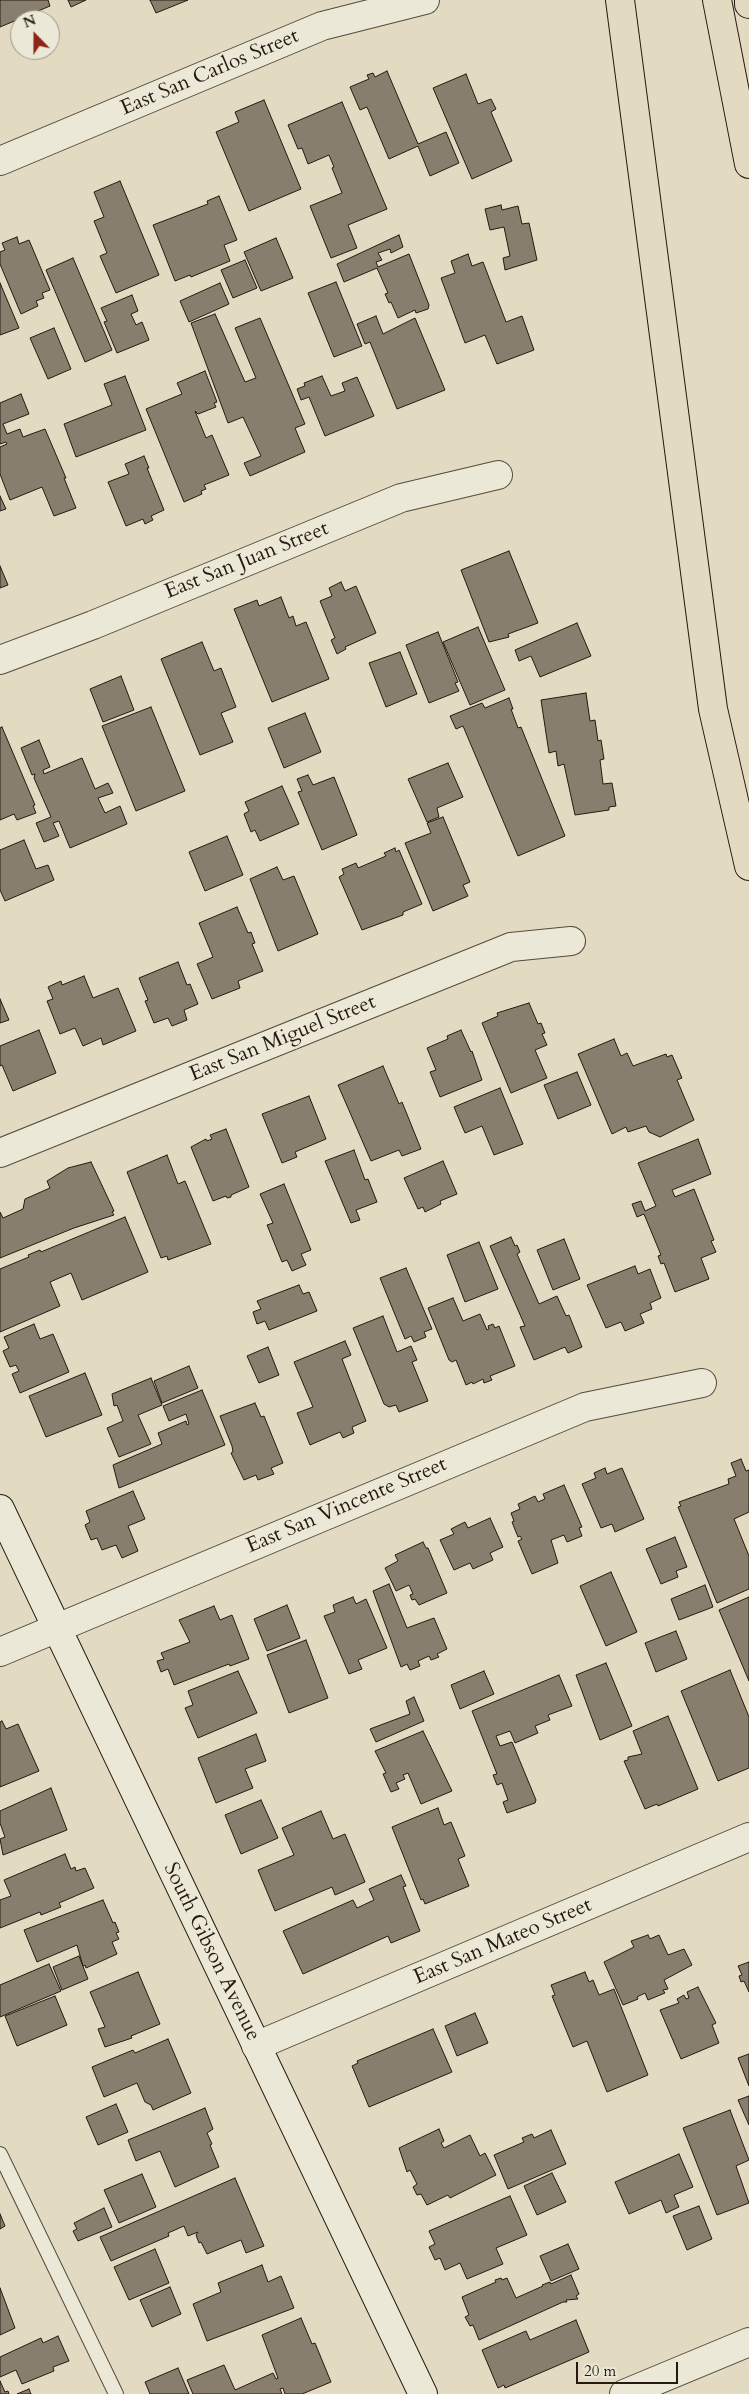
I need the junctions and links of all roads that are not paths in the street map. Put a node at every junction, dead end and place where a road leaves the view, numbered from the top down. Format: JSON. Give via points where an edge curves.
{"nodes":[{"id":1,"x":425,"y":0,"type":"edge"},
{"id":2,"x":620,"y":0,"type":"edge"},
{"id":3,"x":717,"y":0,"type":"edge"},
{"id":4,"x":748,"y":0,"type":"edge"},
{"id":5,"x":749,"y":4,"type":"edge"},
{"id":6,"x":0,"y":161,"type":"edge"},
{"id":7,"x":749,"y":164,"type":"edge"},
{"id":8,"x":498,"y":475,"type":"dead end"},
{"id":9,"x":0,"y":660,"type":"edge"},
{"id":10,"x":749,"y":866,"type":"edge"},
{"id":11,"x":571,"y":941,"type":"dead end"},
{"id":12,"x":0,"y":1153,"type":"edge"},
{"id":13,"x":702,"y":1383,"type":"dead end"},
{"id":14,"x":0,"y":1509,"type":"edge"},
{"id":15,"x":57,"y":1628,"type":"junction"},
{"id":16,"x":0,"y":1652,"type":"edge"},
{"id":17,"x":749,"y":1837,"type":"edge"},
{"id":18,"x":256,"y":2046,"type":"junction"},
{"id":19,"x":0,"y":2154,"type":"edge"},
{"id":20,"x":749,"y":2342,"type":"edge"},
{"id":21,"x":116,"y":2394,"type":"edge"},
{"id":22,"x":423,"y":2394,"type":"edge"},
{"id":23,"x":624,"y":2394,"type":"edge"}],
"edges":[{"from":1,"to":6,"type":"street","name":"East San Carlos Street","via":[[322,26]]},
{"from":2,"to":10,"type":"highway","via":[[713,708]]},
{"from":3,"to":7,"type":"highway"},
{"from":4,"to":5,"type":"highway"},
{"from":8,"to":9,"type":"street","name":"East San Juan Street","via":[[401,498]]},
{"from":11,"to":12,"type":"street","name":"East San Miguel Street","via":[[512,947]]},
{"from":13,"to":15,"type":"street","name":"East San Vincente Street","via":[[585,1407]]},
{"from":14,"to":15,"type":"street","name":"South Gibson Avenue"},
{"from":15,"to":16,"type":"street","name":"East San Vincente Street"},
{"from":15,"to":18,"type":"street","name":"South Gibson Avenue"},
{"from":17,"to":18,"type":"street","name":"East San Mateo Street"},
{"from":18,"to":22,"type":"street","name":"South Gibson Avenue"},
{"from":19,"to":21,"type":"lane"},
{"from":20,"to":23,"type":"street"}]}
